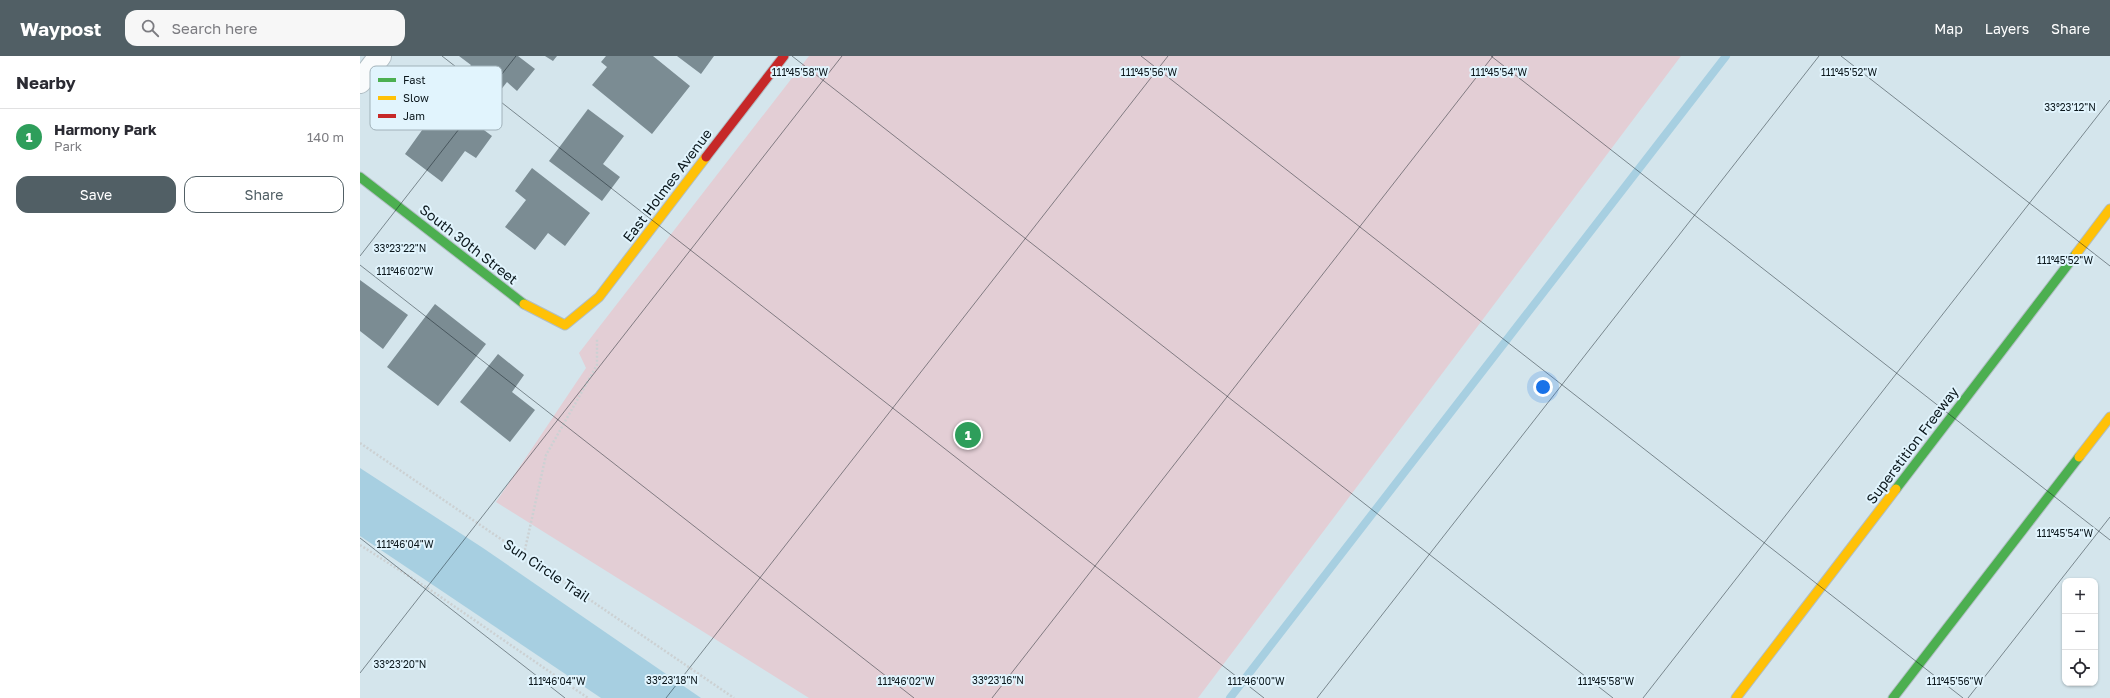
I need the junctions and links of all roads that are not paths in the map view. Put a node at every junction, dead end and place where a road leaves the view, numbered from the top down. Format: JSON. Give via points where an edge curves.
{"nodes":[{"id":1,"x":380,"y":56,"type":"edge"},
{"id":2,"x":784,"y":56,"type":"edge"},
{"id":3,"x":372,"y":66,"type":"edge"},
{"id":4,"x":370,"y":69,"type":"edge"},
{"id":5,"x":360,"y":82,"type":"edge"},
{"id":6,"x":360,"y":177,"type":"edge"},
{"id":7,"x":2110,"y":209,"type":"edge"},
{"id":8,"x":565,"y":325,"type":"joint"},
{"id":9,"x":2110,"y":417,"type":"edge"},
{"id":10,"x":1736,"y":698,"type":"edge"},
{"id":11,"x":1893,"y":698,"type":"edge"}],
"edges":[{"from":1,"to":3,"type":"street"},
{"from":2,"to":8,"type":"main road","name":"East Holmes Avenue","via":[[599,298]]},
{"from":4,"to":5,"type":"street"},
{"from":6,"to":8,"type":"main road","name":"South 30th Street","via":[[523,304]]},
{"from":7,"to":10,"type":"main road","name":"Superstition Freeway"},
{"from":9,"to":11,"type":"main road"}]}
